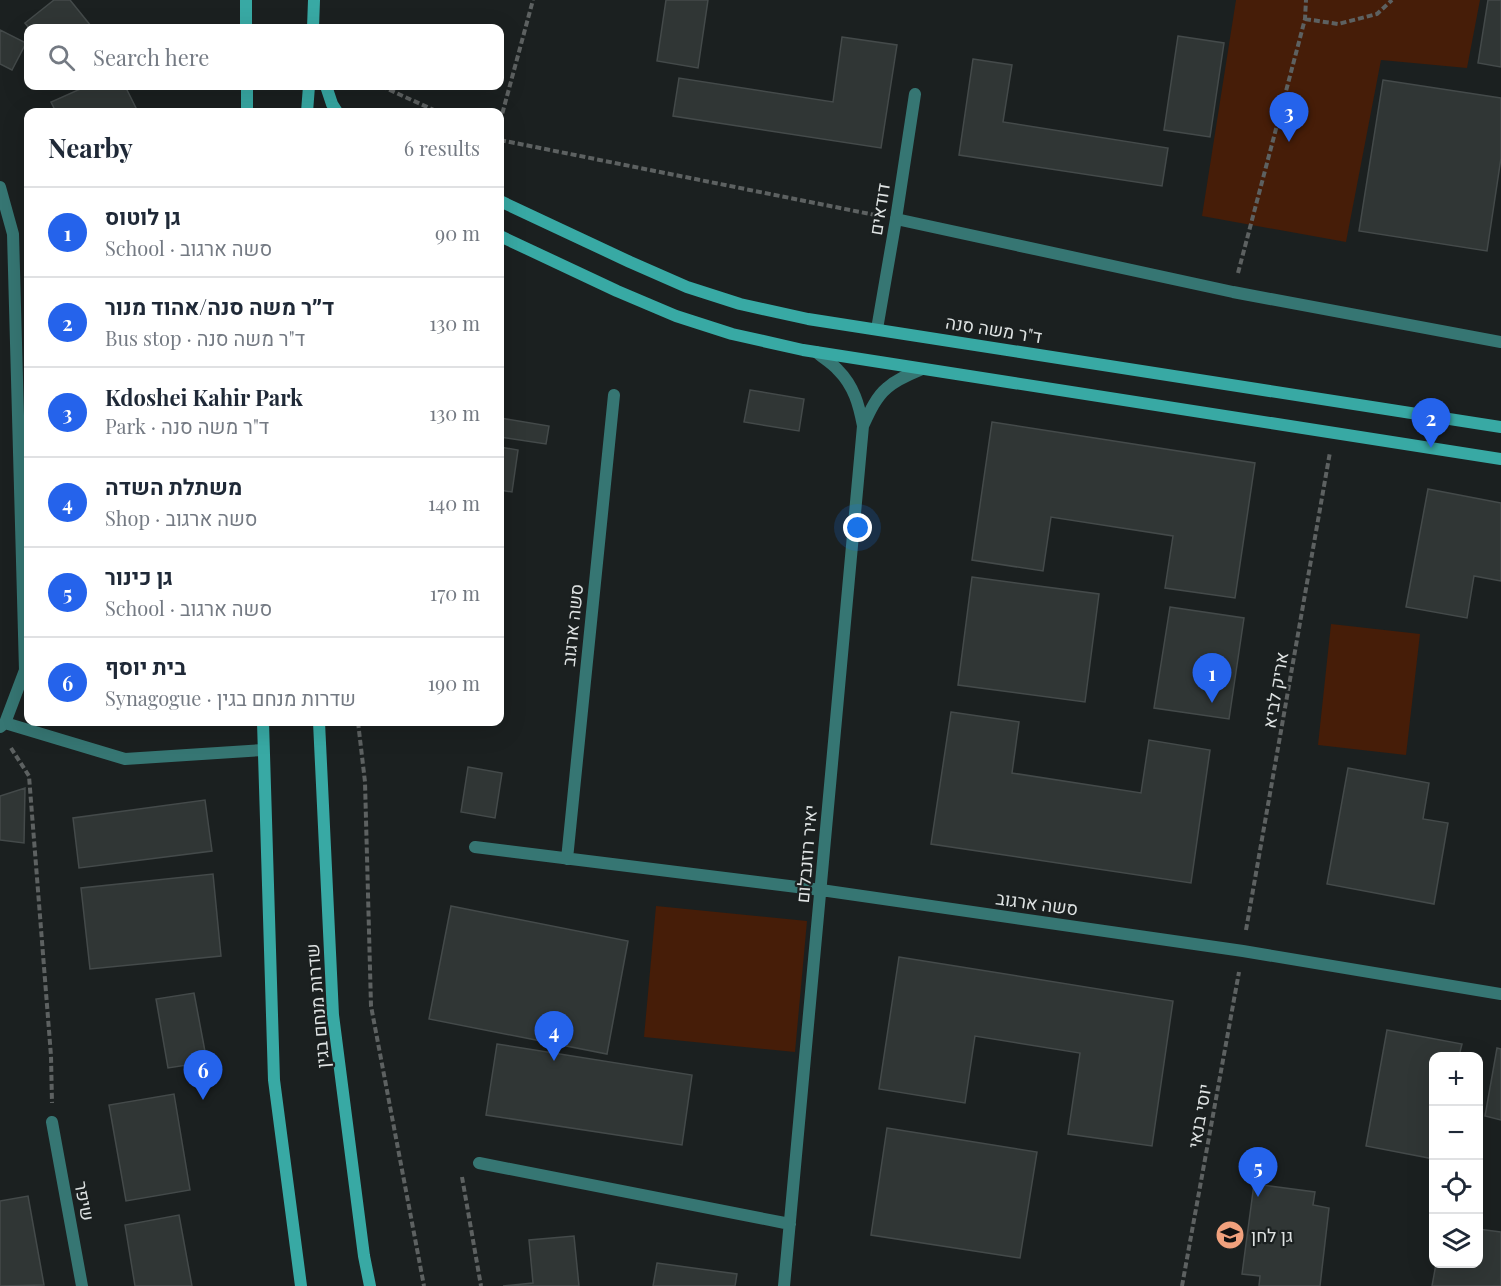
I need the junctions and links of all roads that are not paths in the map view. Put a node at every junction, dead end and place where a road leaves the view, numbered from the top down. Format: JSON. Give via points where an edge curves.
{"nodes":[{"id":1,"x":246,"y":0,"type":"edge"},
{"id":2,"x":314,"y":0,"type":"edge"},
{"id":3,"x":246,"y":24,"type":"edge"},
{"id":4,"x":313,"y":24,"type":"edge"},
{"id":5,"x":247,"y":90,"type":"edge"},
{"id":6,"x":309,"y":90,"type":"edge"},
{"id":7,"x":327,"y":90,"type":"edge"},
{"id":8,"x":915,"y":94,"type":"dead end"},
{"id":9,"x":247,"y":108,"type":"edge"},
{"id":10,"x":307,"y":108,"type":"edge"},
{"id":11,"x":334,"y":108,"type":"edge"},
{"id":12,"x":0,"y":187,"type":"edge"},
{"id":13,"x":504,"y":203,"type":"edge"},
{"id":14,"x":896,"y":219,"type":"junction"},
{"id":15,"x":504,"y":238,"type":"edge"},
{"id":16,"x":877,"y":329,"type":"junction"},
{"id":17,"x":1501,"y":342,"type":"edge"},
{"id":18,"x":816,"y":352,"type":"junction"},
{"id":19,"x":922,"y":369,"type":"junction"},
{"id":20,"x":614,"y":395,"type":"dead end"},
{"id":21,"x":863,"y":426,"type":"junction"},
{"id":22,"x":1501,"y":427,"type":"edge"},
{"id":23,"x":1501,"y":459,"type":"edge"},
{"id":24,"x":24,"y":634,"type":"edge"},
{"id":25,"x":24,"y":672,"type":"edge"},
{"id":26,"x":2,"y":725,"type":"edge"},
{"id":27,"x":262,"y":726,"type":"edge"},
{"id":28,"x":319,"y":726,"type":"edge"},
{"id":29,"x":263,"y":750,"type":"junction"},
{"id":30,"x":475,"y":848,"type":"dead end"},
{"id":31,"x":567,"y":859,"type":"junction"},
{"id":32,"x":820,"y":890,"type":"junction"},
{"id":33,"x":1501,"y":994,"type":"edge"},
{"id":34,"x":52,"y":1122,"type":"road end"},
{"id":35,"x":479,"y":1163,"type":"dead end"},
{"id":36,"x":790,"y":1224,"type":"junction"},
{"id":37,"x":82,"y":1286,"type":"edge"},
{"id":38,"x":301,"y":1286,"type":"edge"},
{"id":39,"x":370,"y":1286,"type":"edge"},
{"id":40,"x":784,"y":1286,"type":"edge"}],
"edges":[{"from":1,"to":3,"type":"street"},
{"from":2,"to":4,"type":"street"},
{"from":5,"to":9,"type":"street"},
{"from":6,"to":10,"type":"street"},
{"from":7,"to":11,"type":"street"},
{"from":8,"to":14,"type":"street","name":"דודאים"},
{"from":12,"to":24,"type":"street","via":[[13,234]]},
{"from":13,"to":16,"type":"street","name":"ד\"ר משה סנה","via":[[630,262],[740,304]]},
{"from":14,"to":16,"type":"street","name":"דודאים"},
{"from":14,"to":17,"type":"street","via":[[1233,292]]},
{"from":15,"to":18,"type":"street","via":[[676,316],[732,334]]},
{"from":16,"to":22,"type":"street","name":"ד\"ר משה סנה"},
{"from":18,"to":19,"type":"street"},
{"from":18,"to":21,"type":"street","name":"יאיר רוזנבלום","via":[[849,384],[858,400]]},
{"from":19,"to":21,"type":"street","name":"יאיר רוזנבלום","via":[[886,388]]},
{"from":19,"to":23,"type":"street"},
{"from":20,"to":31,"type":"street","name":"סשה ארגוב"},
{"from":21,"to":32,"type":"street","name":"יאיר רוזנבלום"},
{"from":25,"to":26,"type":"street"},
{"from":26,"to":29,"type":"street","via":[[125,759]]},
{"from":27,"to":29,"type":"street"},
{"from":28,"to":39,"type":"street","name":"שדרות מנחם בגין","via":[[333,1015]]},
{"from":29,"to":38,"type":"street","via":[[274,1080]]},
{"from":30,"to":31,"type":"street","name":"סשה ארגוב"},
{"from":31,"to":32,"type":"street","name":"סשה ארגוב"},
{"from":32,"to":33,"type":"street","name":"סשה ארגוב","via":[[1243,951]]},
{"from":32,"to":36,"type":"street","name":"יאיר רוזנבלום"},
{"from":34,"to":37,"type":"street","name":"שיפר"},
{"from":35,"to":36,"type":"street"},
{"from":36,"to":40,"type":"street","name":"יאיר רוזנבלום"}]}
